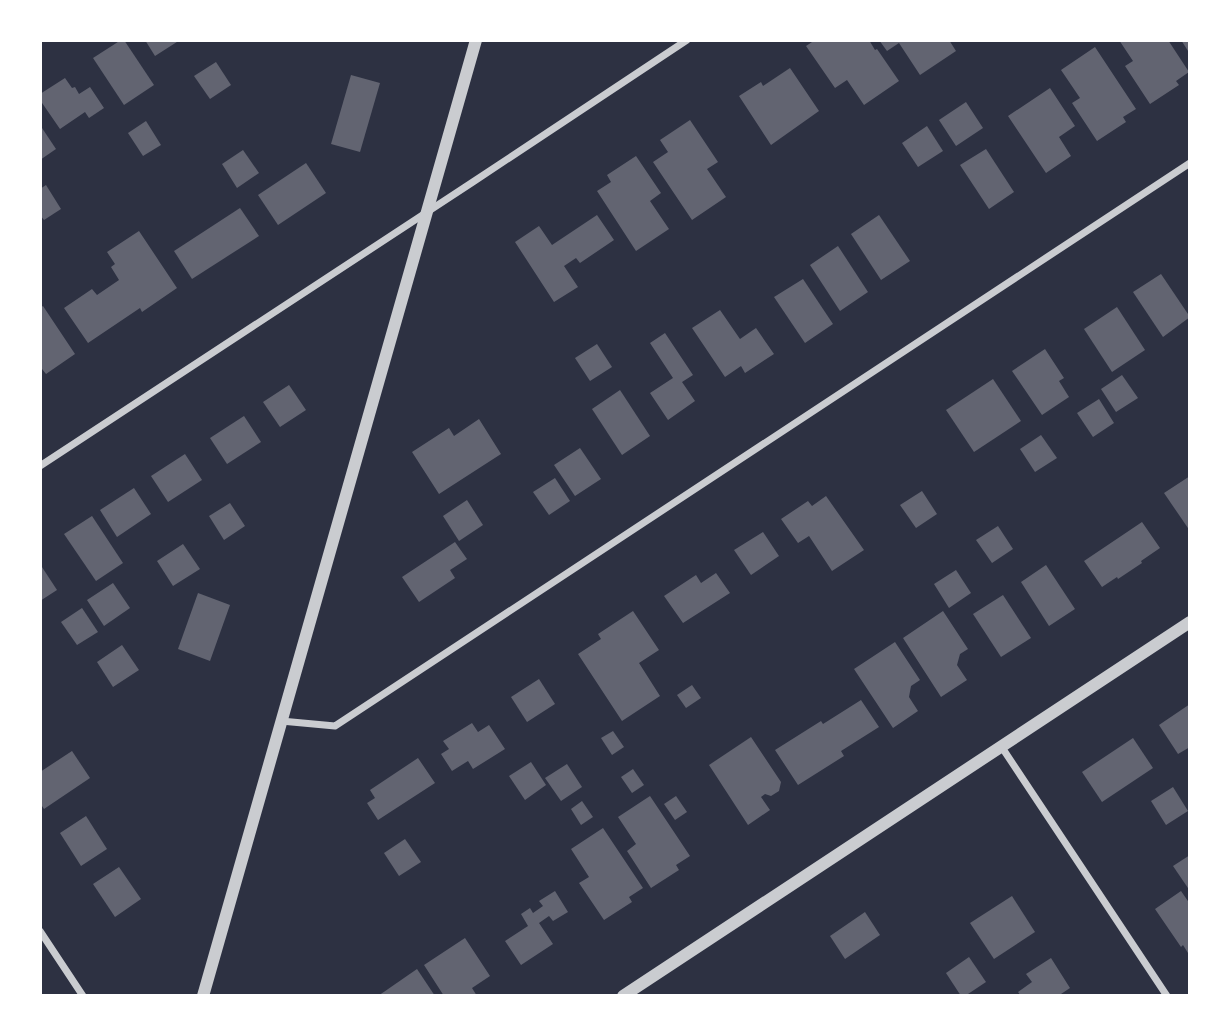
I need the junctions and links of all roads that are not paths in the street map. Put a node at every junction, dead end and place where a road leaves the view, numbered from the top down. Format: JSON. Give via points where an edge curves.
{"nodes":[{"id":1,"x":476,"y":40,"type":"edge"},
{"id":2,"x":687,"y":40,"type":"edge"},
{"id":3,"x":1190,"y":163,"type":"edge"},
{"id":4,"x":427,"y":212,"type":"junction"},
{"id":5,"x":40,"y":466,"type":"edge"},
{"id":6,"x":1190,"y":622,"type":"edge"},
{"id":7,"x":280,"y":721,"type":"junction"},
{"id":8,"x":1002,"y":747,"type":"junction"},
{"id":9,"x":40,"y":932,"type":"edge"},
{"id":10,"x":83,"y":996,"type":"edge"},
{"id":11,"x":202,"y":996,"type":"edge"},
{"id":12,"x":623,"y":996,"type":"edge"},
{"id":13,"x":1167,"y":996,"type":"edge"}],
"edges":[{"from":1,"to":4,"type":"street"},
{"from":2,"to":4,"type":"street"},
{"from":3,"to":7,"type":"street","via":[[335,726]]},
{"from":4,"to":5,"type":"street"},
{"from":4,"to":7,"type":"street"},
{"from":6,"to":8,"type":"street"},
{"from":7,"to":11,"type":"street"},
{"from":8,"to":12,"type":"street"},
{"from":8,"to":13,"type":"street"},
{"from":9,"to":10,"type":"street"}]}
